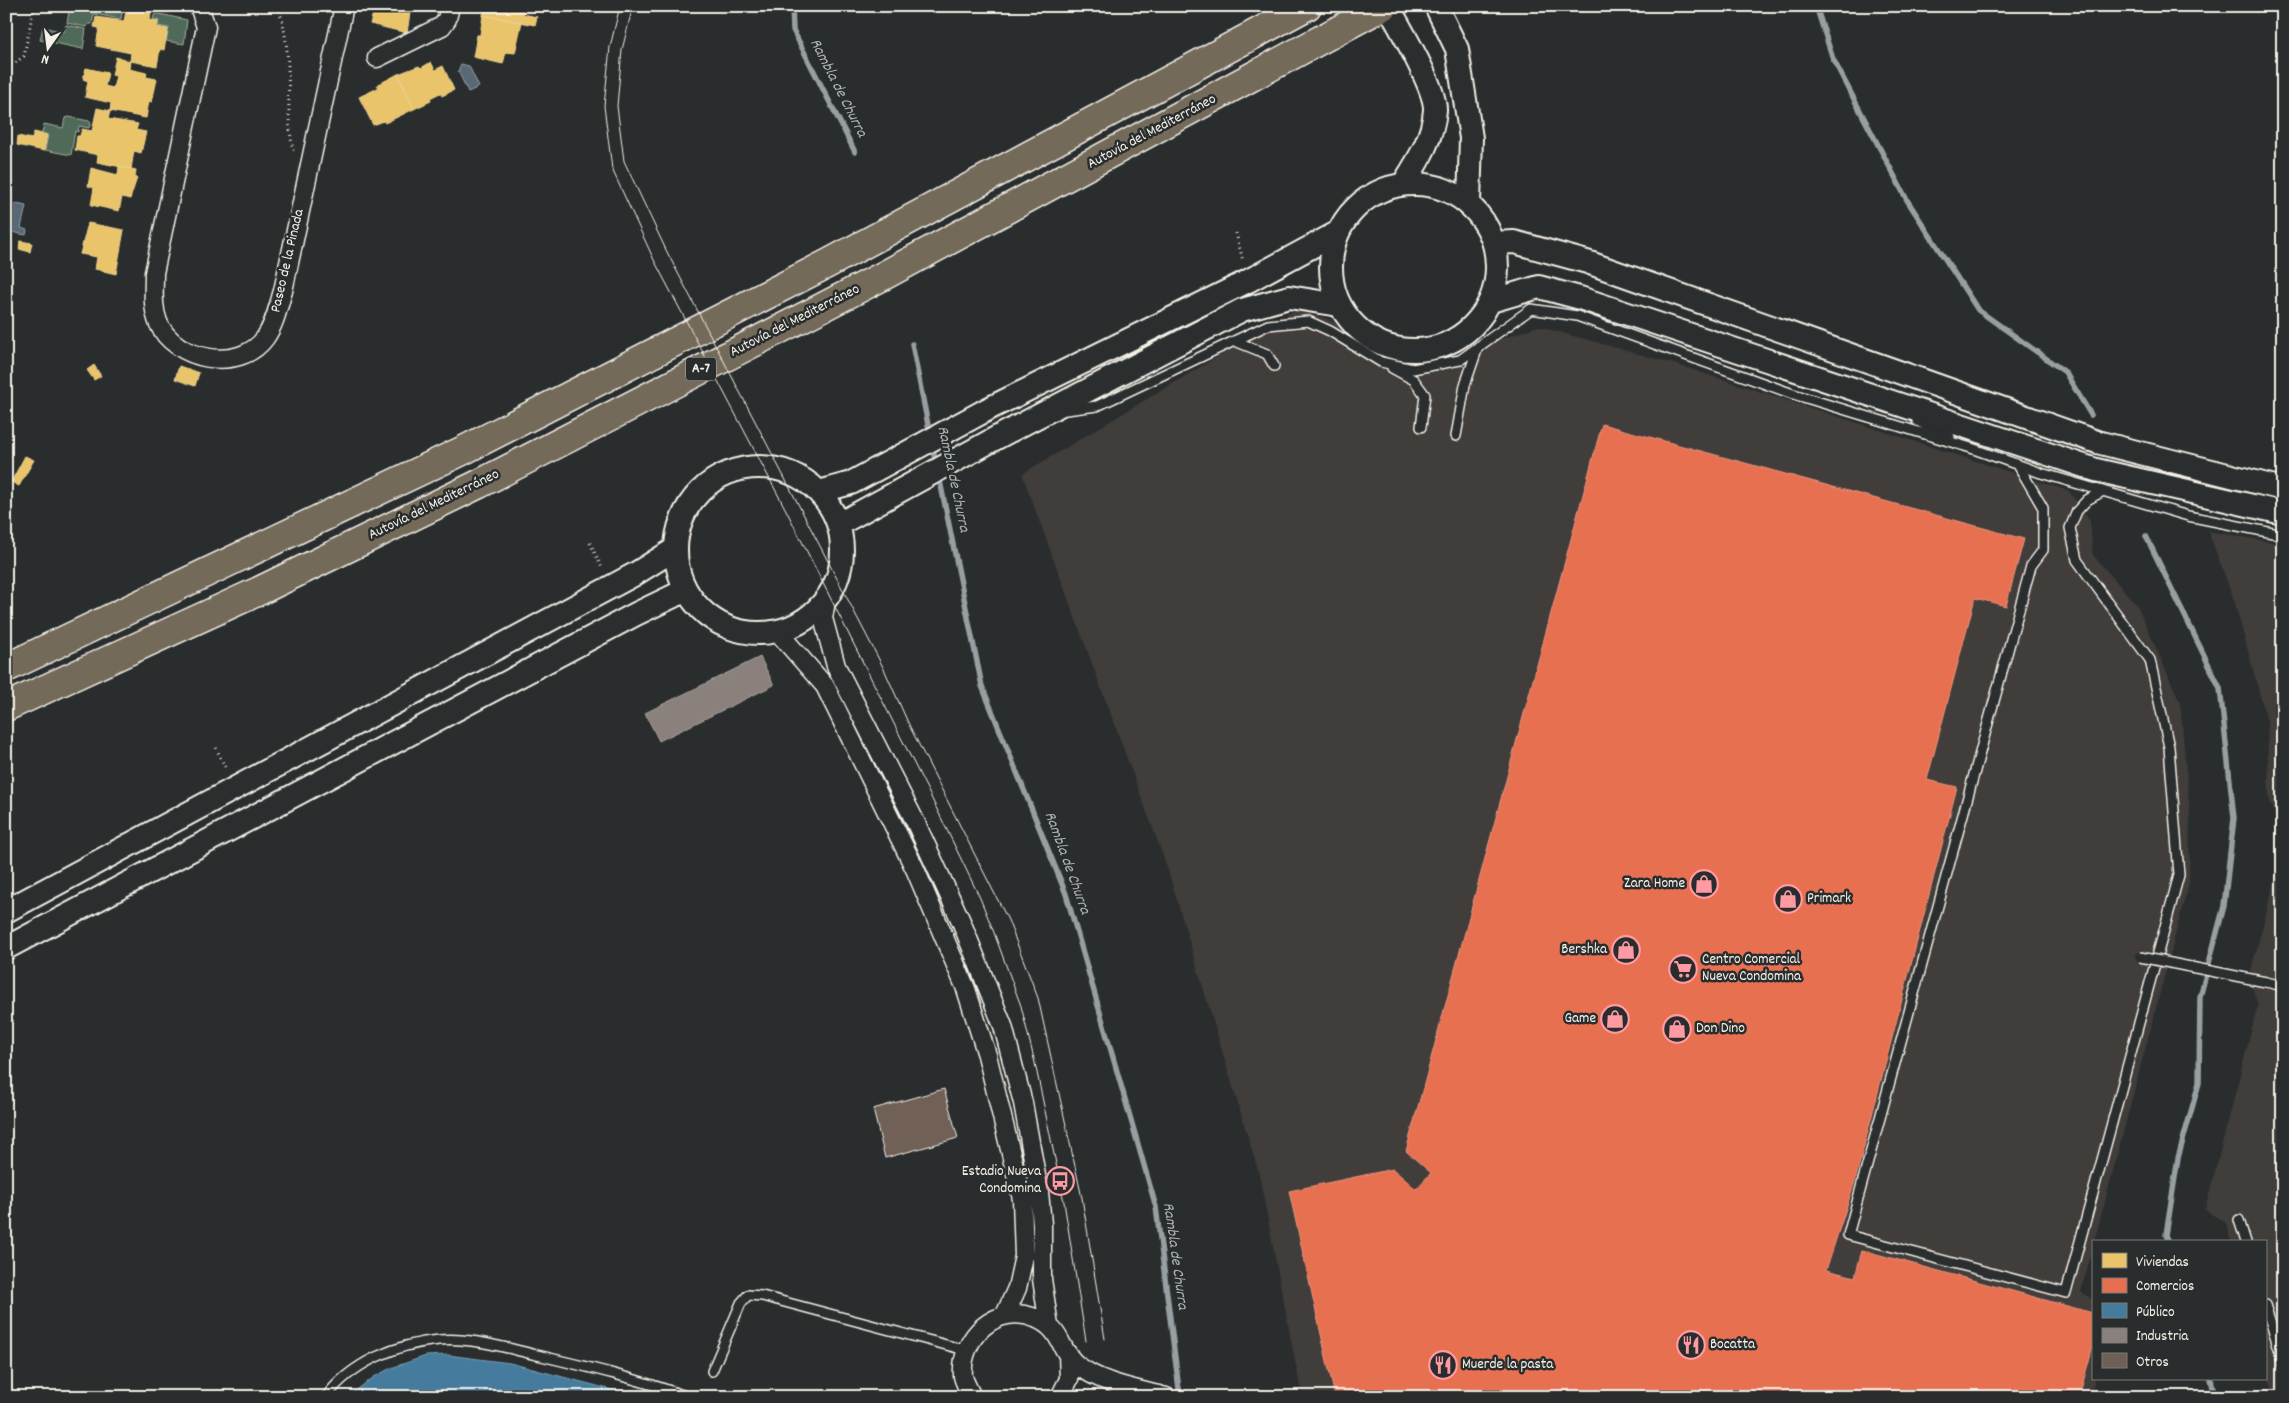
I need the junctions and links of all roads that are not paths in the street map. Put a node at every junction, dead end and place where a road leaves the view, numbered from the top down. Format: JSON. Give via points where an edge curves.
{"nodes":[{"id":1,"x":200,"y":6,"type":"edge"},
{"id":2,"x":344,"y":6,"type":"edge"},
{"id":3,"x":450,"y":6,"type":"edge"},
{"id":4,"x":1307,"y":6,"type":"edge"},
{"id":5,"x":1383,"y":6,"type":"edge"},
{"id":6,"x":1388,"y":6,"type":"edge"},
{"id":7,"x":1437,"y":8,"type":"edge"},
{"id":8,"x":377,"y":58,"type":"dead end"},
{"id":9,"x":1404,"y":183,"type":"junction"},
{"id":10,"x":1469,"y":203,"type":"junction"},
{"id":11,"x":1337,"y":233,"type":"junction"},
{"id":12,"x":1495,"y":243,"type":"junction"},
{"id":13,"x":1492,"y":301,"type":"junction"},
{"id":14,"x":1339,"y":305,"type":"junction"},
{"id":15,"x":1235,"y":341,"type":"junction"},
{"id":16,"x":1478,"y":347,"type":"junction"},
{"id":17,"x":1381,"y":362,"type":"junction"},
{"id":18,"x":1274,"y":366,"type":"dead end"},
{"id":19,"x":1856,"y":390,"type":"junction"},
{"id":20,"x":1049,"y":413,"type":"junction"},
{"id":21,"x":1421,"y":427,"type":"dead end"},
{"id":22,"x":1456,"y":436,"type":"dead end"},
{"id":23,"x":1972,"y":448,"type":"junction"},
{"id":24,"x":2018,"y":464,"type":"junction"},
{"id":25,"x":2283,"y":489,"type":"edge"},
{"id":26,"x":2103,"y":491,"type":"junction"},
{"id":27,"x":819,"y":492,"type":"junction"},
{"id":28,"x":2283,"y":513,"type":"edge"},
{"id":29,"x":839,"y":524,"type":"junction"},
{"id":30,"x":2283,"y":535,"type":"edge"},
{"id":31,"x":675,"y":549,"type":"junction"},
{"id":32,"x":686,"y":590,"type":"junction"},
{"id":33,"x":826,"y":601,"type":"junction"},
{"id":34,"x":777,"y":631,"type":"junction"},
{"id":35,"x":6,"y":668,"type":"edge"},
{"id":36,"x":6,"y":707,"type":"edge"},
{"id":37,"x":6,"y":911,"type":"edge"},
{"id":38,"x":6,"y":948,"type":"edge"},
{"id":39,"x":2140,"y":957,"type":"dead end"},
{"id":40,"x":2283,"y":986,"type":"edge"},
{"id":41,"x":2239,"y":1220,"type":"dead end"},
{"id":42,"x":2245,"y":1240,"type":"edge"},
{"id":43,"x":2266,"y":1308,"type":"edge"},
{"id":44,"x":1005,"y":1315,"type":"junction"},
{"id":45,"x":1050,"y":1326,"type":"junction"},
{"id":46,"x":2283,"y":1336,"type":"edge"},
{"id":47,"x":2279,"y":1348,"type":"junction"},
{"id":48,"x":965,"y":1350,"type":"junction"},
{"id":49,"x":1068,"y":1354,"type":"junction"},
{"id":50,"x":2283,"y":1365,"type":"edge"},
{"id":51,"x":712,"y":1371,"type":"dead end"},
{"id":52,"x":326,"y":1397,"type":"edge"},
{"id":53,"x":688,"y":1397,"type":"edge"},
{"id":54,"x":972,"y":1397,"type":"edge"},
{"id":55,"x":1060,"y":1397,"type":"edge"},
{"id":56,"x":1166,"y":1397,"type":"edge"}],
"edges":[{"from":1,"to":2,"type":"street","name":"Paseo de la Pinada","via":[[206,27],[154,273],[153,305],[159,324],[182,349],[198,356],[223,359],[249,352],[264,339],[273,325]]},
{"from":3,"to":8,"type":"street","via":[[442,26]]},
{"from":4,"to":35,"type":"highway","number":"A-7","via":[[828,264],[479,442]]},
{"from":5,"to":36,"type":"highway","name":"Autovía del Mediterráneo","number":"A-7","via":[[892,271],[479,484],[260,591]]},
{"from":6,"to":9,"type":"street","via":[[1424,75],[1435,109],[1426,148]]},
{"from":7,"to":10,"type":"street","via":[[1459,58],[1471,138]]},
{"from":9,"to":10,"type":"street","via":[[1438,186]]},
{"from":9,"to":11,"type":"street","via":[[1376,192]]},
{"from":10,"to":12,"type":"street","via":[[1485,221]]},
{"from":11,"to":14,"type":"street","via":[[1330,257],[1331,282]]},
{"from":11,"to":27,"type":"street","via":[[1248,281],[990,408],[851,483]]},
{"from":12,"to":13,"type":"street","via":[[1498,272]]},
{"from":12,"to":25,"type":"street","via":[[1514,242],[1587,262],[2097,442]]},
{"from":13,"to":14,"type":"street","via":[[1477,323],[1456,340],[1430,349],[1403,350],[1377,342],[1355,327]]},
{"from":13,"to":19,"type":"street","via":[[1539,287],[1603,304]]},
{"from":14,"to":20,"type":"street","via":[[1288,297],[1242,310]]},
{"from":15,"to":17,"type":"lane","via":[[1268,325],[1308,321]]},
{"from":15,"to":18,"type":"lane","via":[[1267,354]]},
{"from":15,"to":20,"type":"lane","via":[[1097,406]]},
{"from":16,"to":17,"type":"lane","via":[[1460,360],[1413,369]]},
{"from":16,"to":22,"type":"lane","via":[[1465,385]]},
{"from":16,"to":23,"type":"lane","via":[[1531,309],[1577,316],[1793,394]]},
{"from":17,"to":21,"type":"lane","via":[[1414,380],[1425,395]]},
{"from":19,"to":23,"type":"lane"},
{"from":19,"to":28,"type":"street","via":[[2096,470]]},
{"from":20,"to":29,"type":"street","via":[[998,437]]},
{"from":23,"to":24,"type":"lane"},
{"from":24,"to":26,"type":"lane"},
{"from":24,"to":26,"type":"lane","via":[[2043,508],[2043,550],[2031,566],[1848,1236],[2066,1292],[2178,875],[2169,748],[2150,660],[2077,560],[2070,528],[2077,511],[2087,500]]},
{"from":26,"to":30,"type":"lane","via":[[2188,516]]},
{"from":27,"to":29,"type":"street"},
{"from":27,"to":31,"type":"street","via":[[800,477],[776,468],[752,466],[728,472],[706,485],[690,502],[679,525]]},
{"from":29,"to":33,"type":"street","via":[[843,551],[838,577]]},
{"from":31,"to":32,"type":"street"},
{"from":31,"to":37,"type":"street","via":[[611,587]]},
{"from":32,"to":34,"type":"street","via":[[702,611],[725,626],[750,633]]},
{"from":32,"to":38,"type":"street","via":[[627,618]]},
{"from":33,"to":34,"type":"street","via":[[804,620]]},
{"from":33,"to":45,"type":"street","via":[[823,618],[836,666],[922,836],[961,921],[1003,1026],[1023,1102],[1039,1192],[1042,1279]]},
{"from":34,"to":44,"type":"street","via":[[825,686],[915,869],[966,989],[987,1055],[1022,1199],[1024,1256],[1017,1288]]},
{"from":39,"to":40,"type":"lane","bridge":true},
{"from":41,"to":42,"type":"lane"},
{"from":43,"to":47,"type":"lane"},
{"from":44,"to":45,"type":"street","via":[[1033,1317]]},
{"from":44,"to":48,"type":"street","via":[[980,1329]]},
{"from":45,"to":49,"type":"street"},
{"from":46,"to":47,"type":"lane"},
{"from":47,"to":50,"type":"lane"},
{"from":48,"to":51,"type":"lane","via":[[748,1295],[740,1303]]},
{"from":48,"to":54,"type":"street","via":[[963,1377]]},
{"from":49,"to":55,"type":"street","via":[[1069,1379]]},
{"from":49,"to":56,"type":"street","via":[[1076,1364],[1108,1381]]},
{"from":52,"to":53,"type":"lane","via":[[344,1378],[378,1356],[440,1340],[503,1347],[589,1367]]}]}
